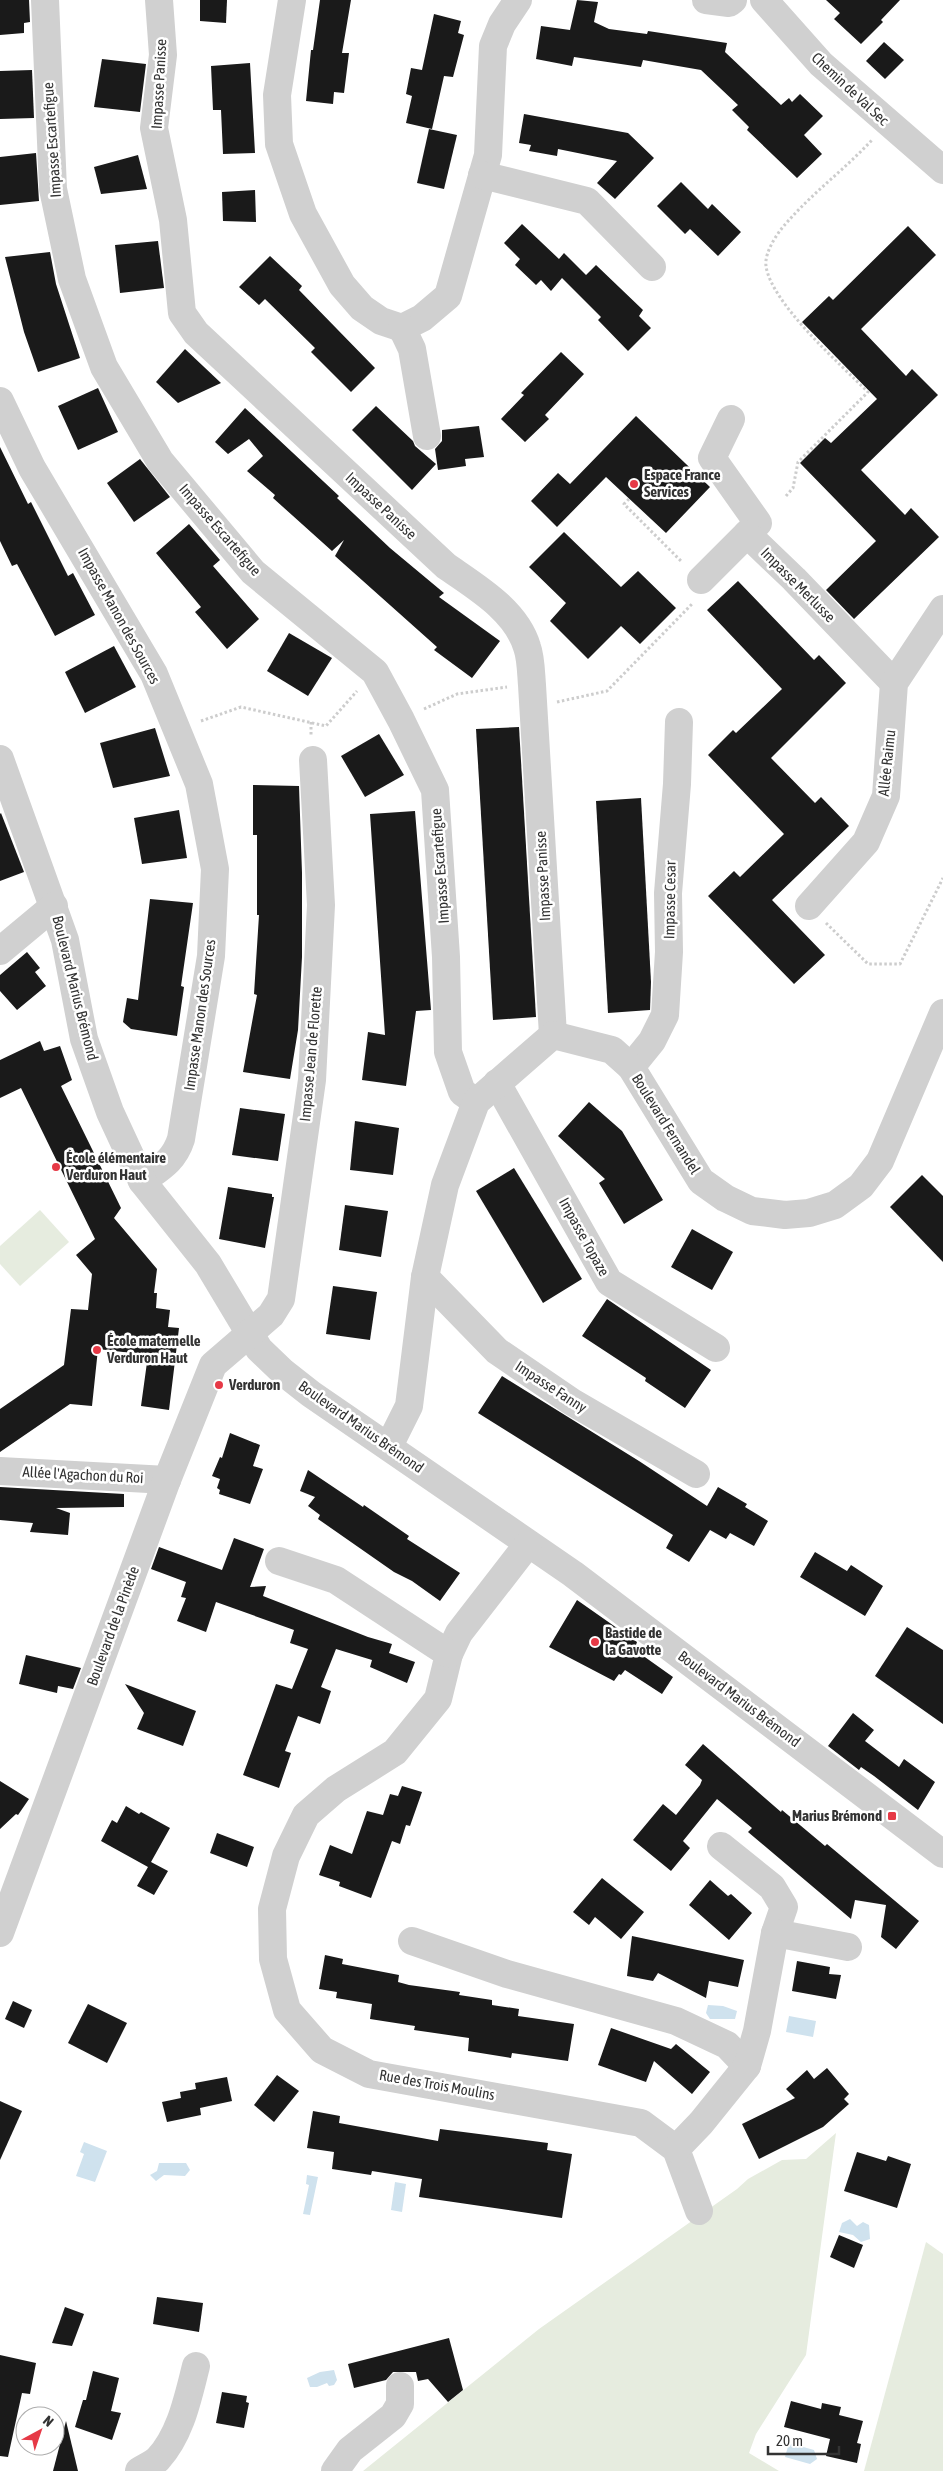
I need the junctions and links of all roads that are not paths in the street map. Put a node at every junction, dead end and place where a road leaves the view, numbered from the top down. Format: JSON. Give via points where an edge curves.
{"nodes":[{"id":1,"x":45,"y":0,"type":"edge"},
{"id":2,"x":159,"y":0,"type":"edge"},
{"id":3,"x":292,"y":0,"type":"edge"},
{"id":4,"x":518,"y":0,"type":"edge"},
{"id":5,"x":706,"y":0,"type":"edge"},
{"id":6,"x":733,"y":0,"type":"edge"},
{"id":7,"x":764,"y":0,"type":"edge"},
{"id":8,"x":943,"y":170,"type":"edge"},
{"id":9,"x":482,"y":175,"type":"junction"},
{"id":10,"x":652,"y":267,"type":"dead end"},
{"id":11,"x":402,"y":328,"type":"junction"},
{"id":12,"x":0,"y":401,"type":"edge"},
{"id":13,"x":731,"y":419,"type":"dead end"},
{"id":14,"x":427,"y":436,"type":"dead end"},
{"id":15,"x":748,"y":534,"type":"junction"},
{"id":16,"x":701,"y":580,"type":"road end"},
{"id":17,"x":943,"y":609,"type":"edge"},
{"id":18,"x":894,"y":683,"type":"junction"},
{"id":19,"x":679,"y":722,"type":"dead end"},
{"id":20,"x":0,"y":759,"type":"edge"},
{"id":21,"x":313,"y":760,"type":"dead end"},
{"id":22,"x":54,"y":906,"type":"junction"},
{"id":23,"x":809,"y":906,"type":"road end"},
{"id":24,"x":0,"y":951,"type":"edge"},
{"id":25,"x":943,"y":1013,"type":"edge"},
{"id":26,"x":553,"y":1035,"type":"junction"},
{"id":27,"x":631,"y":1067,"type":"junction"},
{"id":28,"x":497,"y":1083,"type":"junction"},
{"id":29,"x":476,"y":1102,"type":"junction"},
{"id":30,"x":142,"y":1181,"type":"junction"},
{"id":31,"x":425,"y":1277,"type":"junction"},
{"id":32,"x":249,"y":1334,"type":"junction"},
{"id":33,"x":716,"y":1348,"type":"dead end"},
{"id":34,"x":389,"y":1446,"type":"junction"},
{"id":35,"x":0,"y":1471,"type":"edge"},
{"id":36,"x":696,"y":1474,"type":"dead end"},
{"id":37,"x":167,"y":1480,"type":"junction"},
{"id":38,"x":528,"y":1544,"type":"junction"},
{"id":39,"x":279,"y":1561,"type":"dead end"},
{"id":40,"x":449,"y":1654,"type":"junction"},
{"id":41,"x":721,"y":1846,"type":"dead end"},
{"id":42,"x":943,"y":1854,"type":"edge"},
{"id":43,"x":0,"y":1933,"type":"edge"},
{"id":44,"x":775,"y":1933,"type":"junction"},
{"id":45,"x":412,"y":1941,"type":"dead end"},
{"id":46,"x":848,"y":1947,"type":"dead end"},
{"id":47,"x":746,"y":2066,"type":"junction"},
{"id":48,"x":676,"y":2149,"type":"junction"},
{"id":49,"x":699,"y":2211,"type":"dead end"},
{"id":50,"x":196,"y":2366,"type":"dead end"},
{"id":51,"x":400,"y":2386,"type":"dead end"},
{"id":52,"x":139,"y":2471,"type":"edge"},
{"id":53,"x":335,"y":2471,"type":"edge"}],
"edges":[{"from":1,"to":29,"type":"street","name":"Impasse Escartefigue","via":[[53,189],[72,279],[104,366],[160,461],[253,572],[374,672],[402,720],[435,790],[446,957],[448,1052],[462,1092]]},
{"from":2,"to":26,"type":"street","name":"Impasse Panisse","via":[[163,55],[154,128],[173,220],[182,313],[196,333],[446,566],[490,598],[513,620],[527,647]]},
{"from":3,"to":11,"type":"street","via":[[277,95],[279,144],[303,214],[342,284],[362,308],[381,322]]},
{"from":4,"to":9,"type":"street","via":[[502,24],[493,46],[488,155]]},
{"from":5,"to":6,"type":"street","via":[[729,3]]},
{"from":7,"to":8,"type":"street","name":"Chemin de Val Sec","via":[[821,64]]},
{"from":9,"to":10,"type":"street","via":[[587,201]]},
{"from":9,"to":11,"type":"street","via":[[448,296],[422,318]]},
{"from":11,"to":14,"type":"street","via":[[412,349]]},
{"from":12,"to":30,"type":"street","name":"Impasse Manon des Sources","via":[[32,468],[154,674],[199,784],[215,869],[211,956],[181,1140],[170,1161]]},
{"from":13,"to":15,"type":"street","via":[[712,458],[758,523]]},
{"from":15,"to":16,"type":"street"},
{"from":15,"to":18,"type":"street","name":"Impasse Merlusse"},
{"from":17,"to":18,"type":"street","name":"Allée Raimu"},
{"from":18,"to":23,"type":"street","name":"Allée Raimu","via":[[886,796],[866,842]]},
{"from":19,"to":27,"type":"street","name":"Impasse Cesar","via":[[668,893],[665,1015],[652,1041]]},
{"from":20,"to":22,"type":"street","name":"Boulevard Marius Brémond"},
{"from":21,"to":32,"type":"street","name":"Impasse Jean de Florette","via":[[321,905],[312,1080],[281,1299],[271,1315]]},
{"from":22,"to":24,"type":"street"},
{"from":22,"to":30,"type":"street","name":"Boulevard Marius Brémond","via":[[65,940],[84,1039],[110,1112]]},
{"from":25,"to":27,"type":"street","name":"Boulevard Fernandel","via":[[880,1161],[861,1186],[835,1205],[809,1213],[785,1215],[752,1211],[701,1181]]},
{"from":26,"to":27,"type":"street","name":"Boulevard Fernandel","via":[[612,1050]]},
{"from":26,"to":28,"type":"street"},
{"from":28,"to":29,"type":"street"},
{"from":28,"to":33,"type":"street","name":"Impasse Topaze","via":[[609,1282]]},
{"from":29,"to":31,"type":"street","via":[[445,1185]]},
{"from":30,"to":32,"type":"street","name":"Boulevard Marius Brémond","via":[[208,1264]]},
{"from":31,"to":34,"type":"street","via":[[410,1406]]},
{"from":31,"to":36,"type":"street","name":"Impasse Fanny","via":[[497,1351],[572,1402]]},
{"from":32,"to":34,"type":"street","name":"Boulevard Marius Brémond","via":[[282,1372]]},
{"from":32,"to":37,"type":"street","name":"Boulevard de la Pinède","via":[[213,1365]]},
{"from":34,"to":38,"type":"street","name":"Boulevard Marius Brémond"},
{"from":35,"to":37,"type":"street","name":"Allée l'Agachon du Roi"},
{"from":37,"to":43,"type":"street","name":"Boulevard de la Pinède"},
{"from":38,"to":40,"type":"street","name":"Rue des Trois Moulins","via":[[459,1633]]},
{"from":38,"to":42,"type":"street","name":"Boulevard Marius Brémond","via":[[573,1574]]},
{"from":39,"to":40,"type":"street","via":[[336,1580]]},
{"from":40,"to":48,"type":"street","name":"Rue des Trois Moulins","via":[[438,1699],[395,1752],[336,1789],[306,1815],[286,1856],[272,1909],[273,1959],[288,2010],[322,2050],[369,2074],[641,2123]]},
{"from":41,"to":44,"type":"street","via":[[772,1887],[784,1907]]},
{"from":44,"to":46,"type":"street"},
{"from":44,"to":47,"type":"street","via":[[757,2031]]},
{"from":45,"to":47,"type":"street","via":[[507,1974],[676,2021],[727,2046]]},
{"from":47,"to":48,"type":"street"},
{"from":48,"to":49,"type":"street"},
{"from":50,"to":52,"type":"street","via":[[184,2411],[169,2445],[157,2460]]},
{"from":51,"to":53,"type":"street","via":[[400,2404],[393,2416],[350,2450]]}]}
